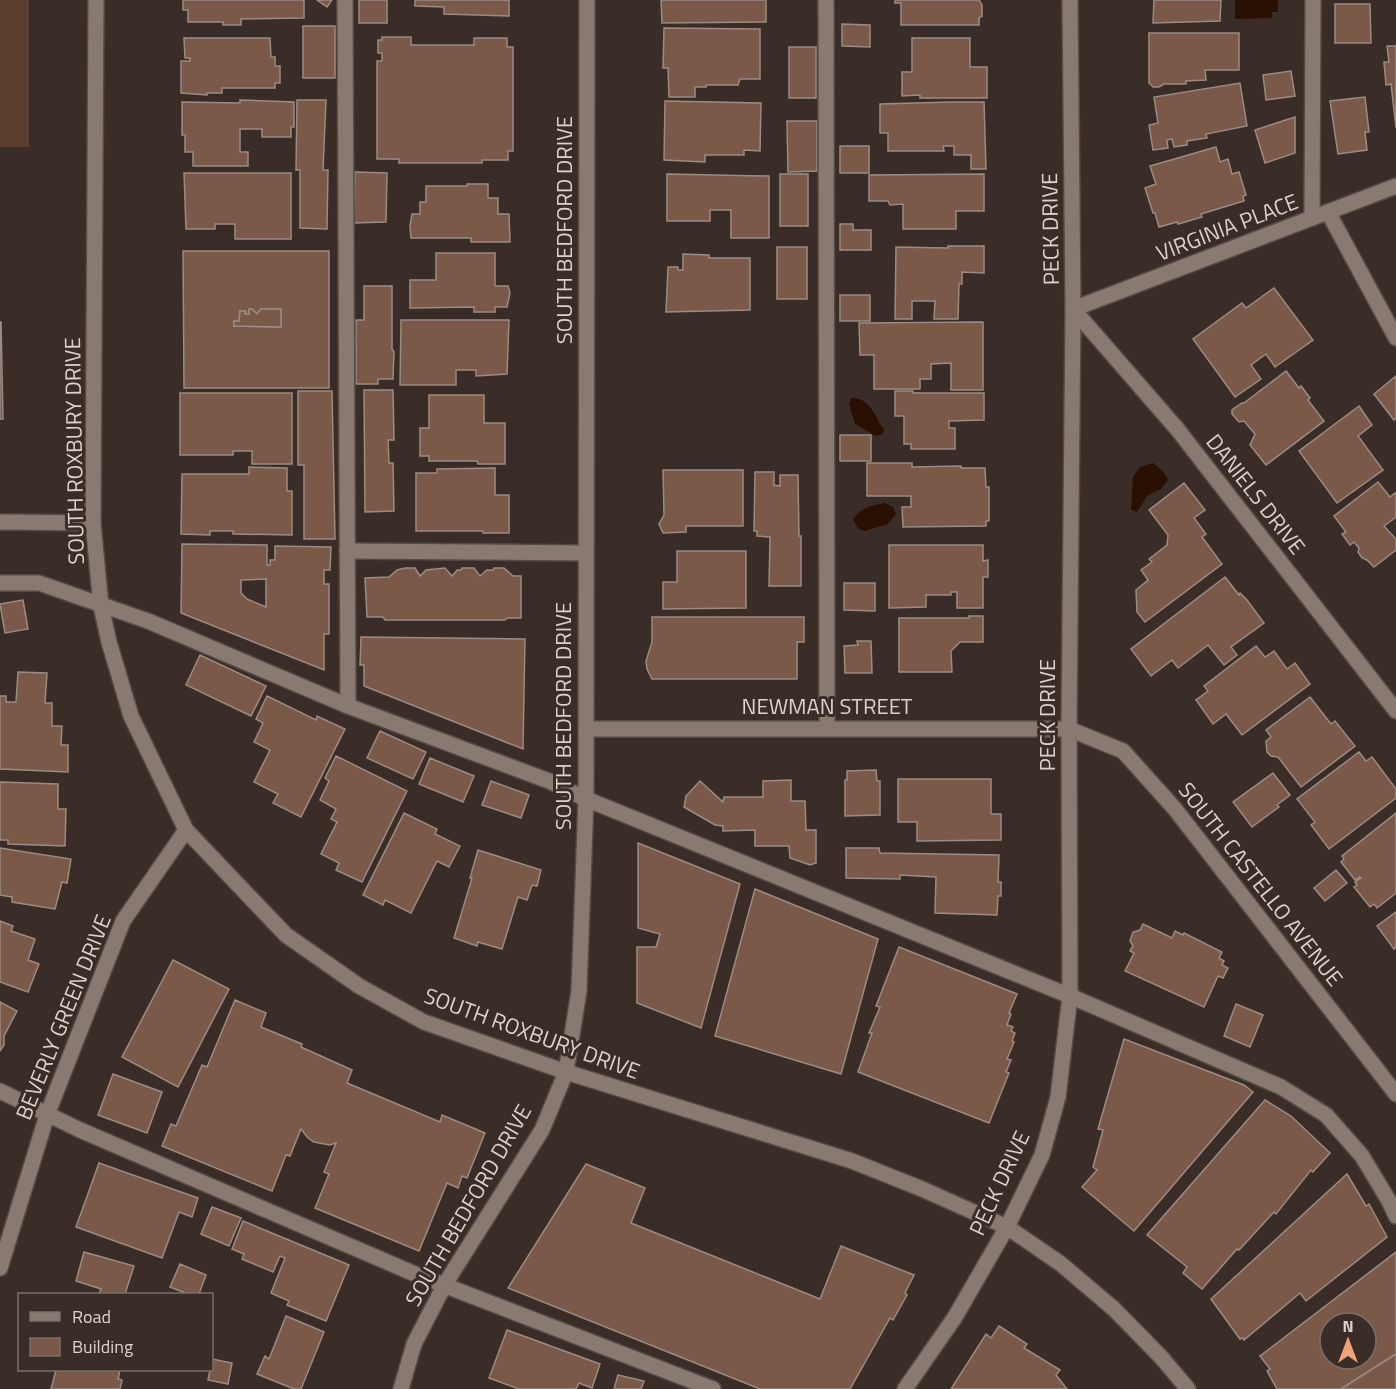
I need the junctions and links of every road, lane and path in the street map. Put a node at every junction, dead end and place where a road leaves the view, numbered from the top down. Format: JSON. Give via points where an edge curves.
{"nodes":[{"id":1,"x":96,"y":0,"type":"edge"},
{"id":2,"x":345,"y":0,"type":"edge"},
{"id":3,"x":587,"y":0,"type":"edge"},
{"id":4,"x":826,"y":0,"type":"edge"},
{"id":5,"x":1070,"y":0,"type":"edge"},
{"id":6,"x":1313,"y":0,"type":"edge"},
{"id":7,"x":1396,"y":186,"type":"edge"},
{"id":8,"x":1328,"y":212,"type":"junction"},
{"id":9,"x":1312,"y":218,"type":"junction"},
{"id":10,"x":1073,"y":309,"type":"junction"},
{"id":11,"x":1396,"y":338,"type":"edge"},
{"id":12,"x":0,"y":522,"type":"edge"},
{"id":13,"x":93,"y":523,"type":"junction"},
{"id":14,"x":347,"y":551,"type":"junction"},
{"id":15,"x":586,"y":554,"type":"junction"},
{"id":16,"x":0,"y":583,"type":"edge"},
{"id":17,"x":101,"y":606,"type":"junction"},
{"id":18,"x":348,"y":706,"type":"junction"},
{"id":19,"x":1396,"y":711,"type":"edge"},
{"id":20,"x":586,"y":729,"type":"junction"},
{"id":21,"x":827,"y":729,"type":"junction"},
{"id":22,"x":1069,"y":729,"type":"junction"},
{"id":23,"x":586,"y":799,"type":"junction"},
{"id":24,"x":186,"y":830,"type":"junction"},
{"id":25,"x":1070,"y":996,"type":"junction"},
{"id":26,"x":566,"y":1072,"type":"junction"},
{"id":27,"x":0,"y":1091,"type":"edge"},
{"id":28,"x":1396,"y":1095,"type":"edge"},
{"id":29,"x":47,"y":1115,"type":"junction"},
{"id":30,"x":1396,"y":1215,"type":"edge"},
{"id":31,"x":1006,"y":1227,"type":"junction"},
{"id":32,"x":0,"y":1268,"type":"edge"},
{"id":33,"x":445,"y":1284,"type":"junction"},
{"id":34,"x":401,"y":1389,"type":"edge"},
{"id":35,"x":713,"y":1389,"type":"edge"},
{"id":36,"x":905,"y":1389,"type":"edge"},
{"id":37,"x":1188,"y":1389,"type":"edge"}],
"edges":[{"from":1,"to":13,"type":"street","name":"SOUTH ROXBURY DRIVE"},
{"from":2,"to":14,"type":"street"},
{"from":3,"to":15,"type":"street","name":"SOUTH BEDFORD DRIVE"},
{"from":4,"to":21,"type":"street"},
{"from":5,"to":10,"type":"street","name":"PECK DRIVE"},
{"from":6,"to":9,"type":"street"},
{"from":7,"to":8,"type":"street","name":"VIRGINIA PLACE"},
{"from":8,"to":9,"type":"street","name":"VIRGINIA PLACE"},
{"from":8,"to":11,"type":"street"},
{"from":9,"to":10,"type":"street","name":"VIRGINIA PLACE"},
{"from":10,"to":19,"type":"street","name":"DANIELS DRIVE","via":[[1178,430]]},
{"from":10,"to":22,"type":"street","name":"PECK DRIVE"},
{"from":12,"to":13,"type":"street"},
{"from":13,"to":17,"type":"street","name":"SOUTH ROXBURY DRIVE"},
{"from":14,"to":15,"type":"street"},
{"from":14,"to":18,"type":"street"},
{"from":15,"to":20,"type":"street","name":"SOUTH BEDFORD DRIVE"},
{"from":16,"to":17,"type":"street","via":[[39,583]]},
{"from":17,"to":18,"type":"street","via":[[148,621]]},
{"from":17,"to":24,"type":"street","name":"SOUTH ROXBURY DRIVE","via":[[131,716]]},
{"from":18,"to":23,"type":"street","via":[[549,781]]},
{"from":20,"to":21,"type":"street","name":"NEWMAN STREET"},
{"from":20,"to":23,"type":"street","name":"SOUTH BEDFORD DRIVE"},
{"from":21,"to":22,"type":"street","name":"NEWMAN STREET"},
{"from":22,"to":25,"type":"street","name":"PECK DRIVE"},
{"from":22,"to":28,"type":"street","name":"SOUTH CASTELLO AVENUE","via":[[1123,751],[1160,792]]},
{"from":23,"to":25,"type":"street"},
{"from":23,"to":26,"type":"street","name":"SOUTH BEDFORD DRIVE","via":[[579,991]]},
{"from":24,"to":26,"type":"street","name":"SOUTH ROXBURY DRIVE","via":[[286,935],[359,986],[424,1022]]},
{"from":24,"to":29,"type":"street","name":"BEVERLY GREEN DRIVE","via":[[123,921]]},
{"from":25,"to":30,"type":"street","via":[[1281,1087],[1326,1115],[1362,1156]]},
{"from":25,"to":31,"type":"street","name":"PECK DRIVE","via":[[1055,1107],[1042,1155]]},
{"from":26,"to":31,"type":"street","name":"SOUTH ROXBURY DRIVE","via":[[852,1161]]},
{"from":26,"to":33,"type":"street","name":"SOUTH BEDFORD DRIVE","via":[[542,1130]]},
{"from":27,"to":29,"type":"street"},
{"from":29,"to":32,"type":"street","name":"BEVERLY GREEN DRIVE"},
{"from":29,"to":33,"type":"street"},
{"from":31,"to":36,"type":"street","name":"PECK DRIVE","via":[[955,1317]]},
{"from":31,"to":37,"type":"street","name":"SOUTH ROXBURY DRIVE","via":[[1061,1264],[1114,1310]]},
{"from":33,"to":34,"type":"street","name":"SOUTH BEDFORD DRIVE","via":[[414,1344]]},
{"from":33,"to":35,"type":"street"}]}
